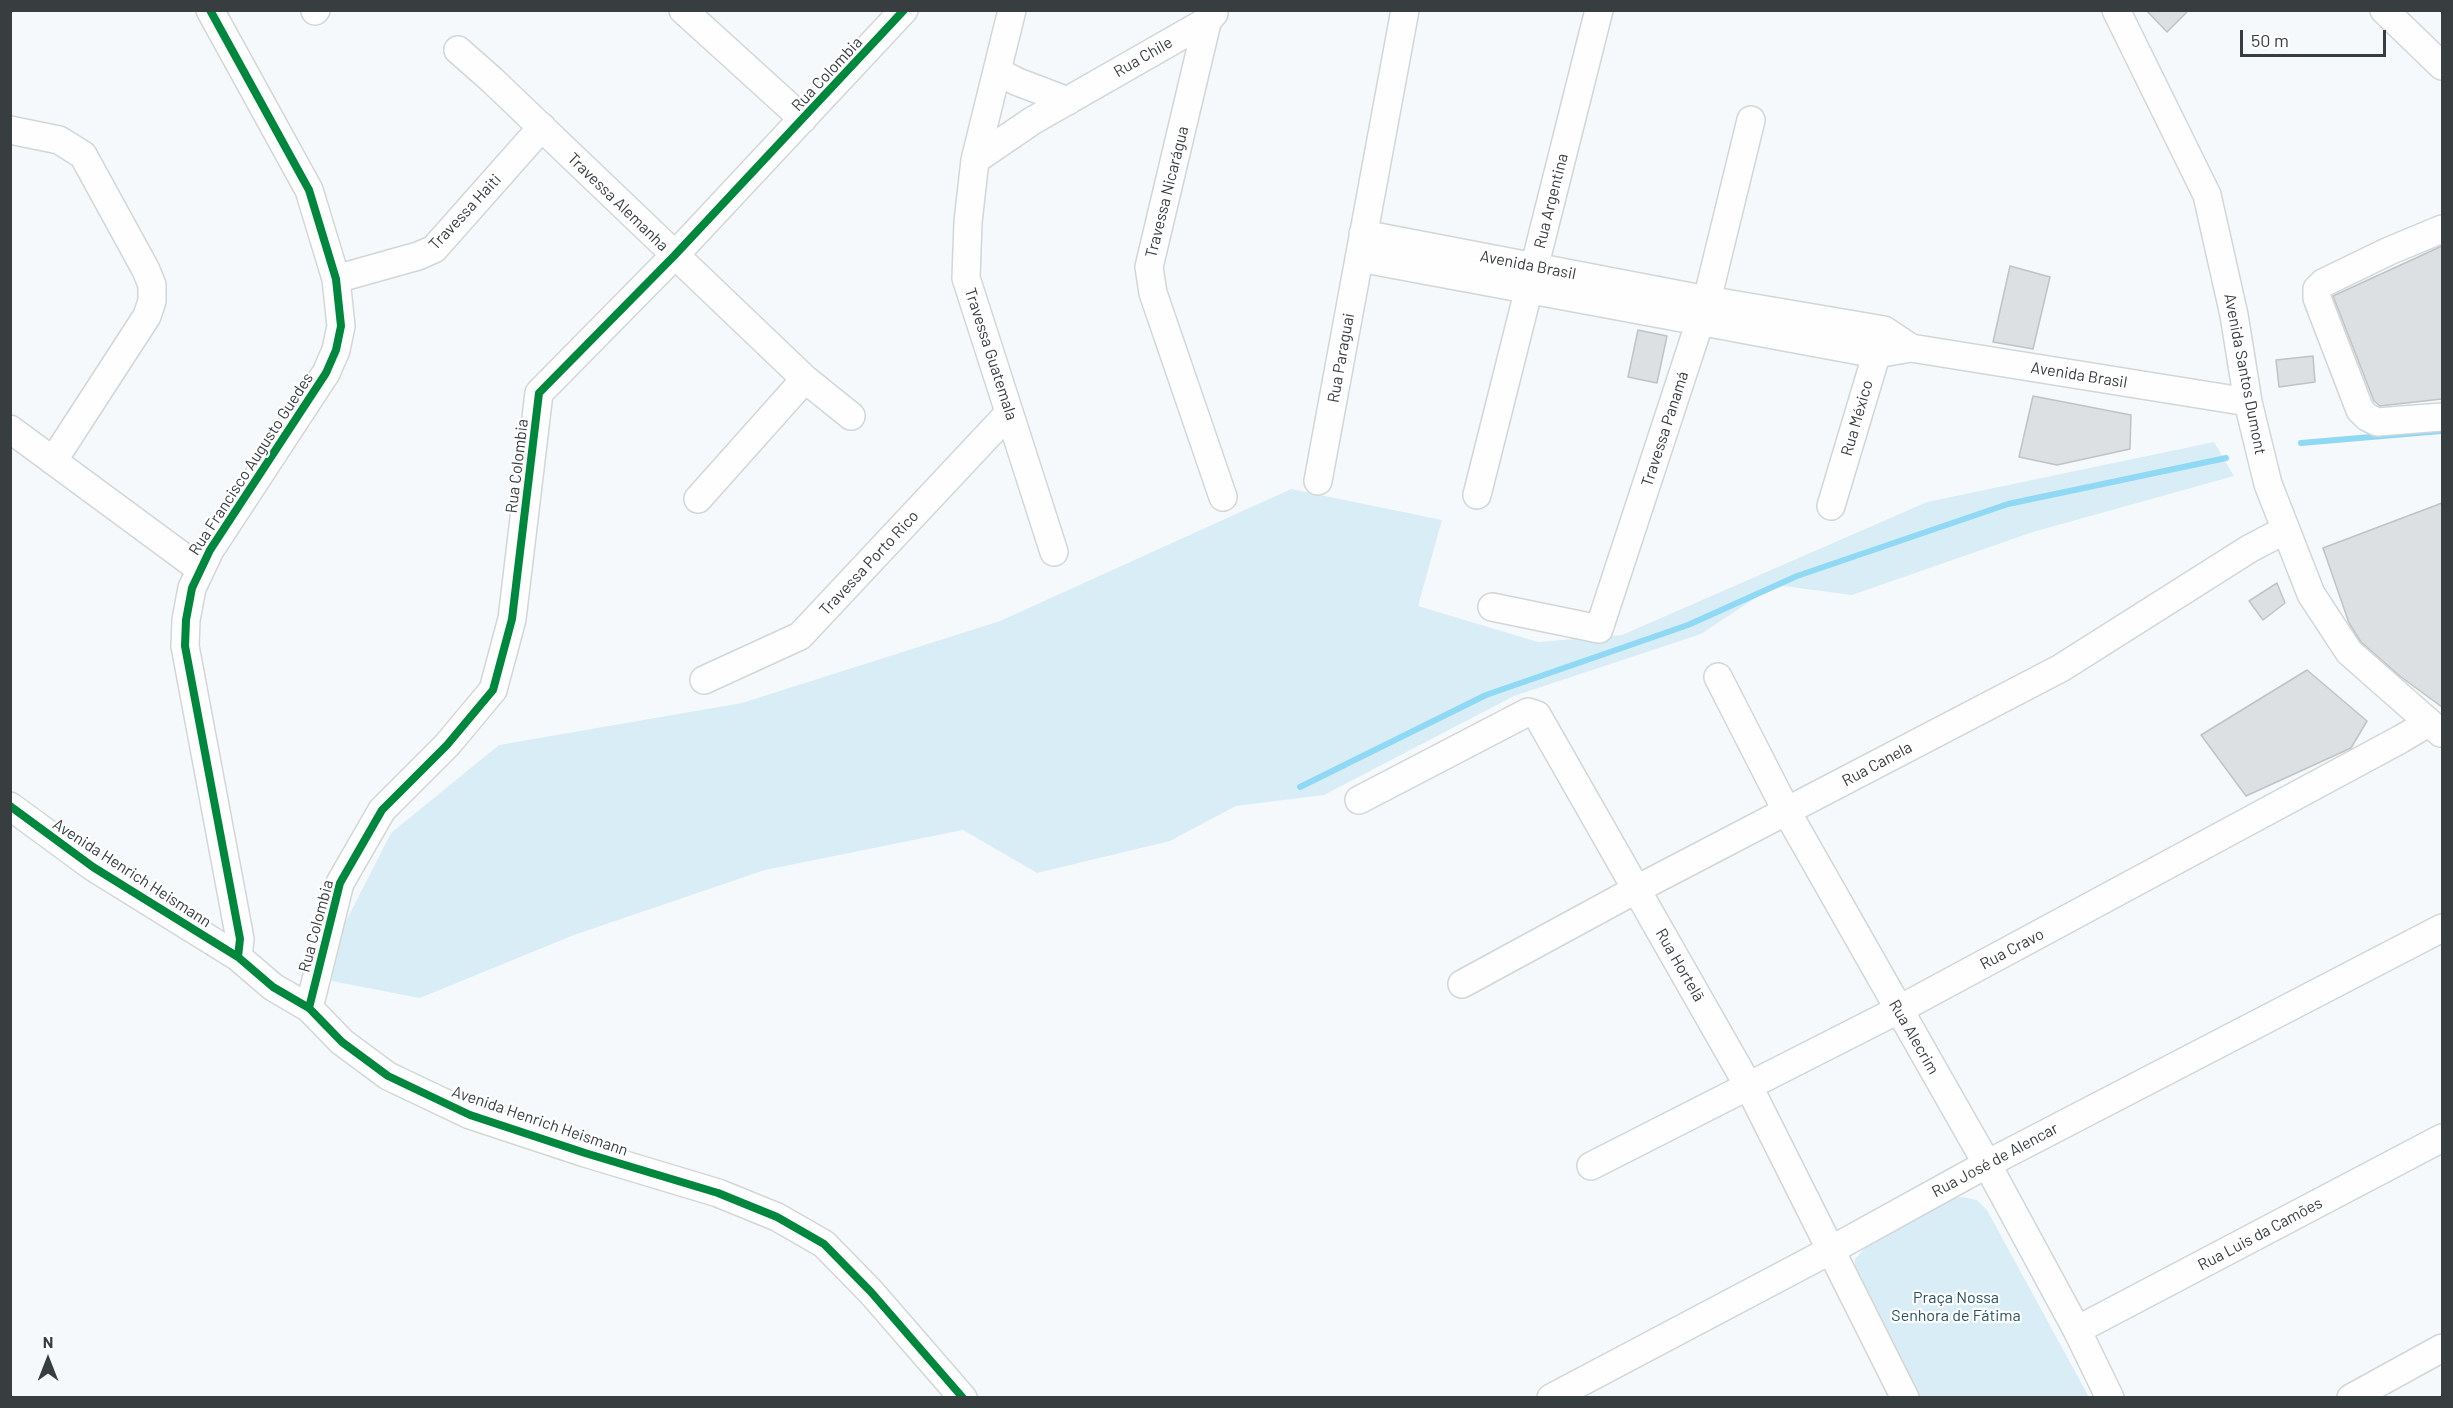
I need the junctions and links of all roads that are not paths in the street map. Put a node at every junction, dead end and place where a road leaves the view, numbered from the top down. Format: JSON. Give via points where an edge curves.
{"nodes":[{"id":1,"x":210,"y":10,"type":"edge"},
{"id":2,"x":683,"y":10,"type":"edge"},
{"id":3,"x":904,"y":10,"type":"edge"},
{"id":4,"x":1012,"y":10,"type":"edge"},
{"id":5,"x":1405,"y":10,"type":"edge"},
{"id":6,"x":1599,"y":10,"type":"edge"},
{"id":7,"x":2116,"y":10,"type":"edge"},
{"id":8,"x":2384,"y":10,"type":"edge"},
{"id":9,"x":1211,"y":14,"type":"edge"},
{"id":10,"x":458,"y":50,"type":"dead end"},
{"id":11,"x":2442,"y":66,"type":"edge"},
{"id":12,"x":998,"y":72,"type":"junction"},
{"id":13,"x":1068,"y":101,"type":"junction"},
{"id":14,"x":803,"y":119,"type":"junction"},
{"id":15,"x":1751,"y":120,"type":"dead end"},
{"id":16,"x":542,"y":127,"type":"junction"},
{"id":17,"x":10,"y":130,"type":"edge"},
{"id":18,"x":975,"y":160,"type":"junction"},
{"id":19,"x":2442,"y":229,"type":"edge"},
{"id":20,"x":1361,"y":246,"type":"junction"},
{"id":21,"x":674,"y":256,"type":"junction"},
{"id":22,"x":1532,"y":277,"type":"junction"},
{"id":23,"x":336,"y":279,"type":"junction"},
{"id":24,"x":1704,"y":310,"type":"junction"},
{"id":25,"x":1880,"y":342,"type":"junction"},
{"id":26,"x":805,"y":379,"type":"junction"},
{"id":27,"x":2248,"y":402,"type":"junction"},
{"id":28,"x":1010,"y":413,"type":"junction"},
{"id":29,"x":852,"y":416,"type":"dead end"},
{"id":30,"x":2442,"y":417,"type":"edge"},
{"id":31,"x":10,"y":429,"type":"edge"},
{"id":32,"x":53,"y":461,"type":"junction"},
{"id":33,"x":1318,"y":481,"type":"dead end"},
{"id":34,"x":1477,"y":495,"type":"dead end"},
{"id":35,"x":1223,"y":497,"type":"dead end"},
{"id":36,"x":698,"y":499,"type":"dead end"},
{"id":37,"x":1831,"y":507,"type":"dead end"},
{"id":38,"x":2285,"y":530,"type":"junction"},
{"id":39,"x":1054,"y":552,"type":"dead end"},
{"id":40,"x":200,"y":569,"type":"junction"},
{"id":41,"x":1492,"y":607,"type":"dead end"},
{"id":42,"x":1718,"y":677,"type":"dead end"},
{"id":43,"x":704,"y":680,"type":"dead end"},
{"id":44,"x":2435,"y":728,"type":"edge"},
{"id":45,"x":1359,"y":800,"type":"dead end"},
{"id":46,"x":10,"y":806,"type":"edge"},
{"id":47,"x":1786,"y":812,"type":"junction"},
{"id":48,"x":1637,"y":890,"type":"junction"},
{"id":49,"x":2442,"y":928,"type":"edge"},
{"id":50,"x":238,"y":957,"type":"junction"},
{"id":51,"x":1462,"y":984,"type":"dead end"},
{"id":52,"x":309,"y":1008,"type":"junction"},
{"id":53,"x":1898,"y":1010,"type":"junction"},
{"id":54,"x":1749,"y":1087,"type":"junction"},
{"id":55,"x":2442,"y":1138,"type":"edge"},
{"id":56,"x":1987,"y":1164,"type":"junction"},
{"id":57,"x":1591,"y":1166,"type":"dead end"},
{"id":58,"x":1831,"y":1250,"type":"junction"},
{"id":59,"x":2077,"y":1330,"type":"junction"},
{"id":60,"x":2442,"y":1348,"type":"edge"},
{"id":61,"x":963,"y":1398,"type":"edge"},
{"id":62,"x":1551,"y":1398,"type":"edge"},
{"id":63,"x":1905,"y":1398,"type":"edge"},
{"id":64,"x":2110,"y":1398,"type":"edge"},
{"id":65,"x":2351,"y":1398,"type":"edge"}],
"edges":[{"from":1,"to":23,"type":"street","name":"Rua Francisco Augusto Guedes","via":[[309,190]]},
{"from":2,"to":14,"type":"street"},
{"from":3,"to":14,"type":"street","name":"Rua Colombia"},
{"from":4,"to":12,"type":"street","name":"Travessa Guatemala"},
{"from":5,"to":20,"type":"street"},
{"from":6,"to":22,"type":"street","name":"Rua Argentina"},
{"from":7,"to":27,"type":"street","name":"Avenida Santos Dumont","via":[[2207,195],[2234,315]]},
{"from":8,"to":11,"type":"street"},
{"from":9,"to":13,"type":"street","name":"Rua Chile"},
{"from":9,"to":35,"type":"street","name":"Travessa Nicarágua","via":[[1149,267],[1152,293]]},
{"from":10,"to":16,"type":"street","name":"Travessa Alemanha"},
{"from":12,"to":13,"type":"street"},
{"from":12,"to":18,"type":"street","name":"Travessa Guatemala"},
{"from":13,"to":18,"type":"street","name":"Rua Chile"},
{"from":14,"to":21,"type":"street","name":"Rua Colombia"},
{"from":15,"to":24,"type":"street","name":"Travessa Panamá"},
{"from":16,"to":21,"type":"street","name":"Travessa Alemanha"},
{"from":16,"to":23,"type":"street","name":"Travessa Haiti","via":[[434,249]]},
{"from":17,"to":32,"type":"street","via":[[59,140],[83,155],[152,285],[147,316]]},
{"from":18,"to":28,"type":"street","name":"Travessa Guatemala","via":[[966,278]]},
{"from":19,"to":30,"type":"street","via":[[2389,251],[2317,289],[2360,410],[2377,422]]},
{"from":20,"to":22,"type":"street","name":"Avenida Brasil"},
{"from":20,"to":33,"type":"street","name":"Rua Paraguai"},
{"from":21,"to":26,"type":"street","name":"Travessa Alemanha"},
{"from":21,"to":52,"type":"street","name":"Rua Colombia","via":[[539,393],[512,620],[494,690],[447,745],[382,810],[371,828],[340,883]]},
{"from":22,"to":24,"type":"street","name":"Avenida Brasil"},
{"from":22,"to":34,"type":"street","name":"Rua Argentina"},
{"from":23,"to":40,"type":"street","name":"Rua Francisco Augusto Guedes","via":[[341,326],[329,366]]},
{"from":24,"to":25,"type":"street","name":"Avenida Brasil"},
{"from":24,"to":41,"type":"street","name":"Travessa Panamá","via":[[1599,629]]},
{"from":25,"to":27,"type":"street","name":"Avenida Brasil"},
{"from":25,"to":37,"type":"street","name":"Rua México"},
{"from":26,"to":29,"type":"street","name":"Travessa Alemanha"},
{"from":26,"to":36,"type":"street"},
{"from":27,"to":38,"type":"street","name":"Avenida Santos Dumont","via":[[2268,484]]},
{"from":28,"to":39,"type":"street","name":"Travessa Guatemala"},
{"from":28,"to":43,"type":"street","name":"Travessa Porto Rico","via":[[800,636]]},
{"from":31,"to":32,"type":"street"},
{"from":32,"to":40,"type":"street"},
{"from":38,"to":44,"type":"street","name":"Avenida Santos Dumont","via":[[2311,594],[2349,652]]},
{"from":38,"to":47,"type":"street","name":"Rua Canela","via":[[2061,668]]},
{"from":40,"to":50,"type":"street","name":"Rua Francisco Augusto Guedes","via":[[192,588],[185,646],[240,939]]},
{"from":42,"to":47,"type":"street","name":"Rua Alecrim"},
{"from":44,"to":53,"type":"street","name":"Rua Cravo","via":[[2401,739]]},
{"from":45,"to":48,"type":"street","name":"Rua Hortelã","via":[[1528,711],[1537,715]]},
{"from":46,"to":50,"type":"street","name":"Avenida Henrich Heismann","via":[[93,867]]},
{"from":47,"to":48,"type":"street","name":"Rua Canela"},
{"from":47,"to":53,"type":"street","name":"Rua Alecrim"},
{"from":48,"to":51,"type":"street","name":"Rua Canela"},
{"from":48,"to":54,"type":"street","name":"Rua Hortelã"},
{"from":49,"to":56,"type":"street","name":"Rua José de Alencar"},
{"from":50,"to":52,"type":"street","name":"Avenida Henrich Heismann","via":[[273,987]]},
{"from":52,"to":61,"type":"street","name":"Avenida Henrich Heismann","via":[[342,1041],[388,1076],[470,1115],[718,1193],[777,1218],[824,1244],[872,1292]]},
{"from":53,"to":54,"type":"street","name":"Rua Cravo"},
{"from":53,"to":56,"type":"street","name":"Rua Alecrim"},
{"from":54,"to":57,"type":"street","name":"Rua Cravo"},
{"from":54,"to":58,"type":"street","name":"Rua Hortelã"},
{"from":55,"to":59,"type":"street","name":"Rua Luis da Camões"},
{"from":56,"to":58,"type":"street","name":"Rua José de Alencar"},
{"from":56,"to":59,"type":"street","name":"Rua Alecrim"},
{"from":58,"to":62,"type":"street","name":"Rua José de Alencar"},
{"from":58,"to":63,"type":"street","name":"Rua Hortelã"},
{"from":59,"to":64,"type":"street","name":"Rua Alecrim"},
{"from":60,"to":65,"type":"street"}]}
